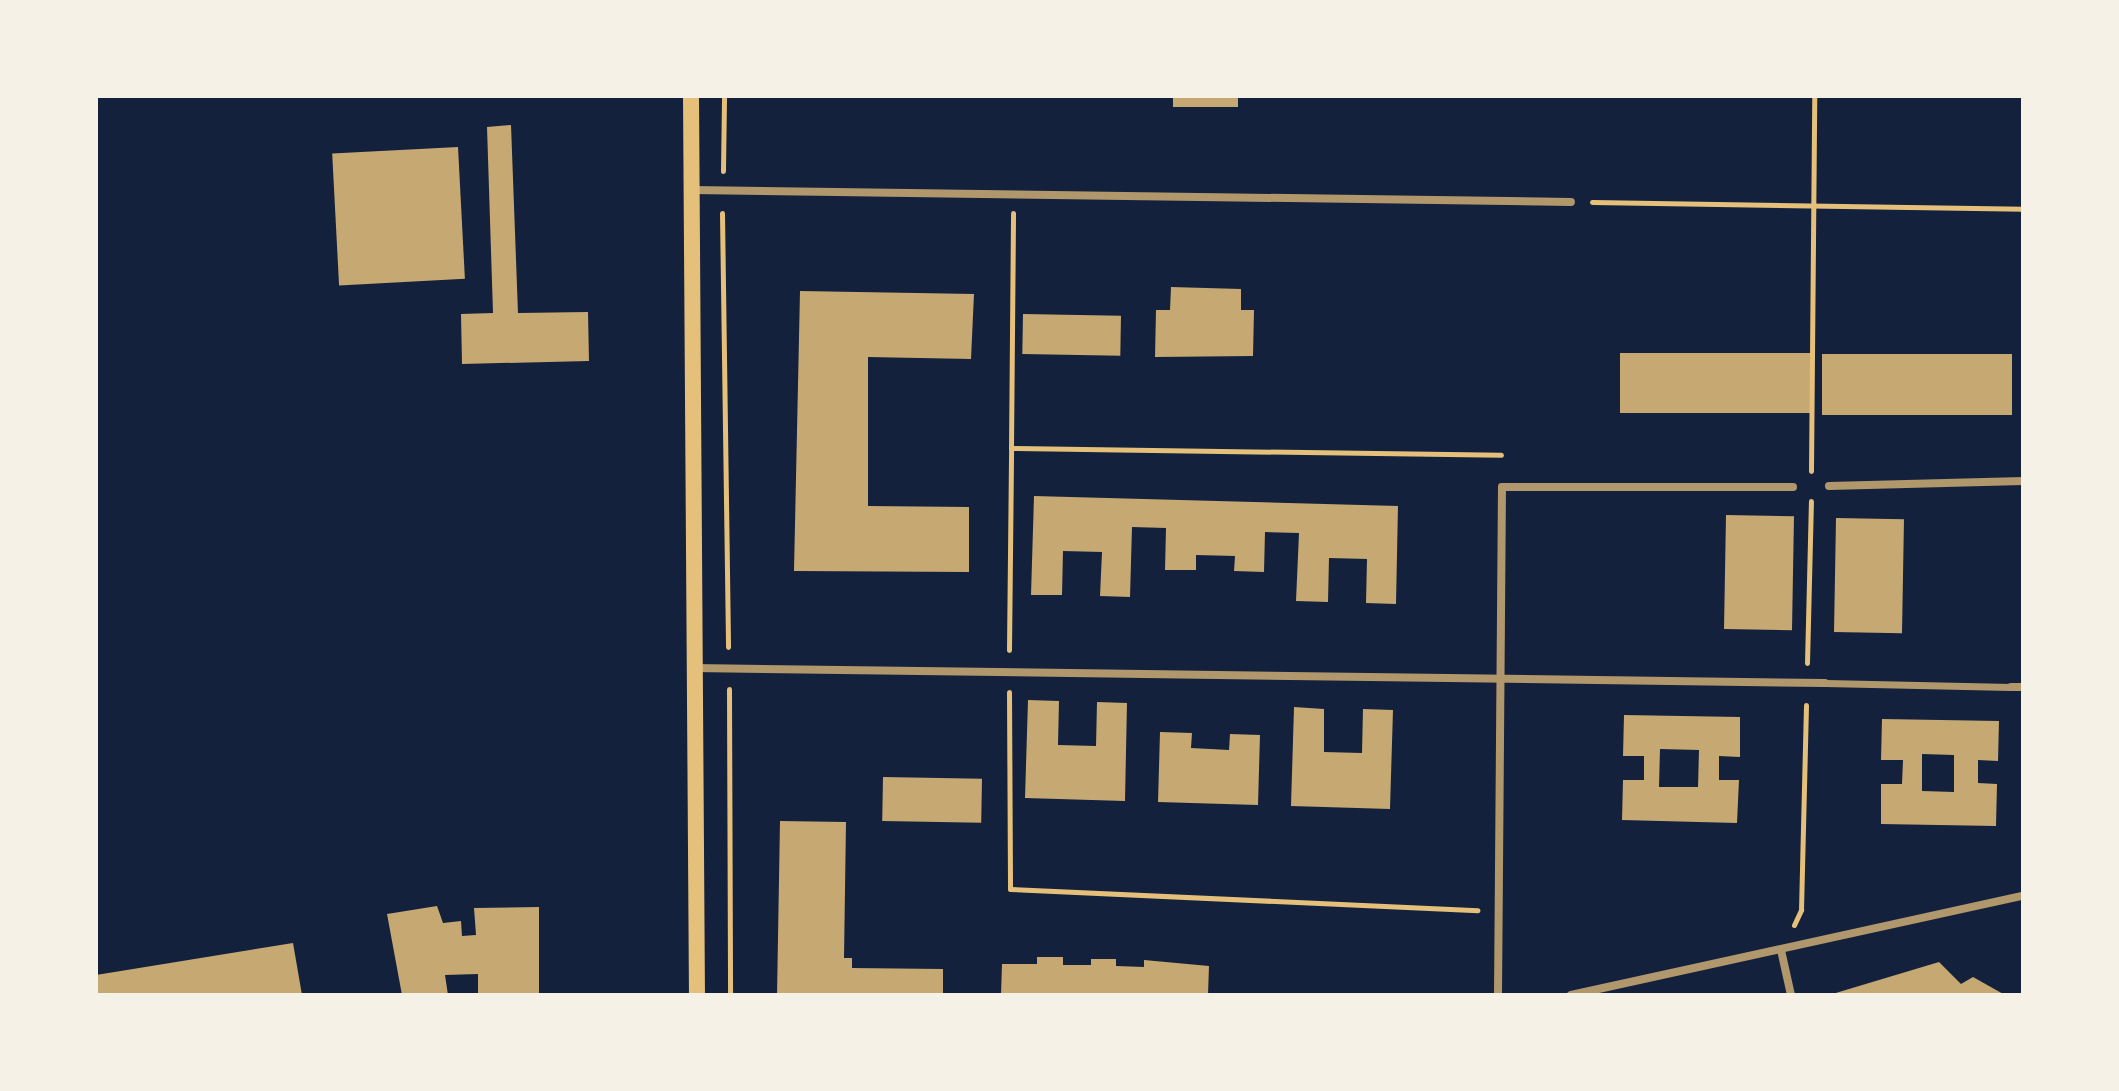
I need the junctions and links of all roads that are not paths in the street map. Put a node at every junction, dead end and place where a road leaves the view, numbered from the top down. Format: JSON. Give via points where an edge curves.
{"nodes":[{"id":1,"x":691,"y":96,"type":"edge"},
{"id":2,"x":692,"y":190,"type":"junction"},
{"id":3,"x":1571,"y":202,"type":"road end"},
{"id":4,"x":2023,"y":481,"type":"edge"},
{"id":5,"x":1829,"y":486,"type":"dead end"},
{"id":6,"x":1793,"y":487,"type":"dead end"},
{"id":7,"x":694,"y":668,"type":"junction"},
{"id":8,"x":1502,"y":682,"type":"junction"},
{"id":9,"x":1825,"y":683,"type":"joint"},
{"id":10,"x":2011,"y":687,"type":"joint"},
{"id":11,"x":2023,"y":687,"type":"edge"},
{"id":12,"x":2023,"y":896,"type":"edge"},
{"id":13,"x":1781,"y":950,"type":"junction"},
{"id":14,"x":697,"y":995,"type":"edge"},
{"id":15,"x":1498,"y":995,"type":"edge"},
{"id":16,"x":1571,"y":995,"type":"edge"},
{"id":17,"x":1791,"y":995,"type":"edge"}],
"edges":[{"from":1,"to":2,"type":"main road"},
{"from":2,"to":3,"type":"street"},
{"from":2,"to":7,"type":"main road"},
{"from":4,"to":5,"type":"street"},
{"from":6,"to":8,"type":"street","via":[[1502,487]]},
{"from":7,"to":8,"type":"street"},
{"from":7,"to":14,"type":"main road"},
{"from":8,"to":9,"type":"street"},
{"from":8,"to":15,"type":"street"},
{"from":9,"to":10,"type":"street"},
{"from":10,"to":11,"type":"street"},
{"from":12,"to":13,"type":"street"},
{"from":13,"to":16,"type":"street"},
{"from":13,"to":17,"type":"street"}]}
